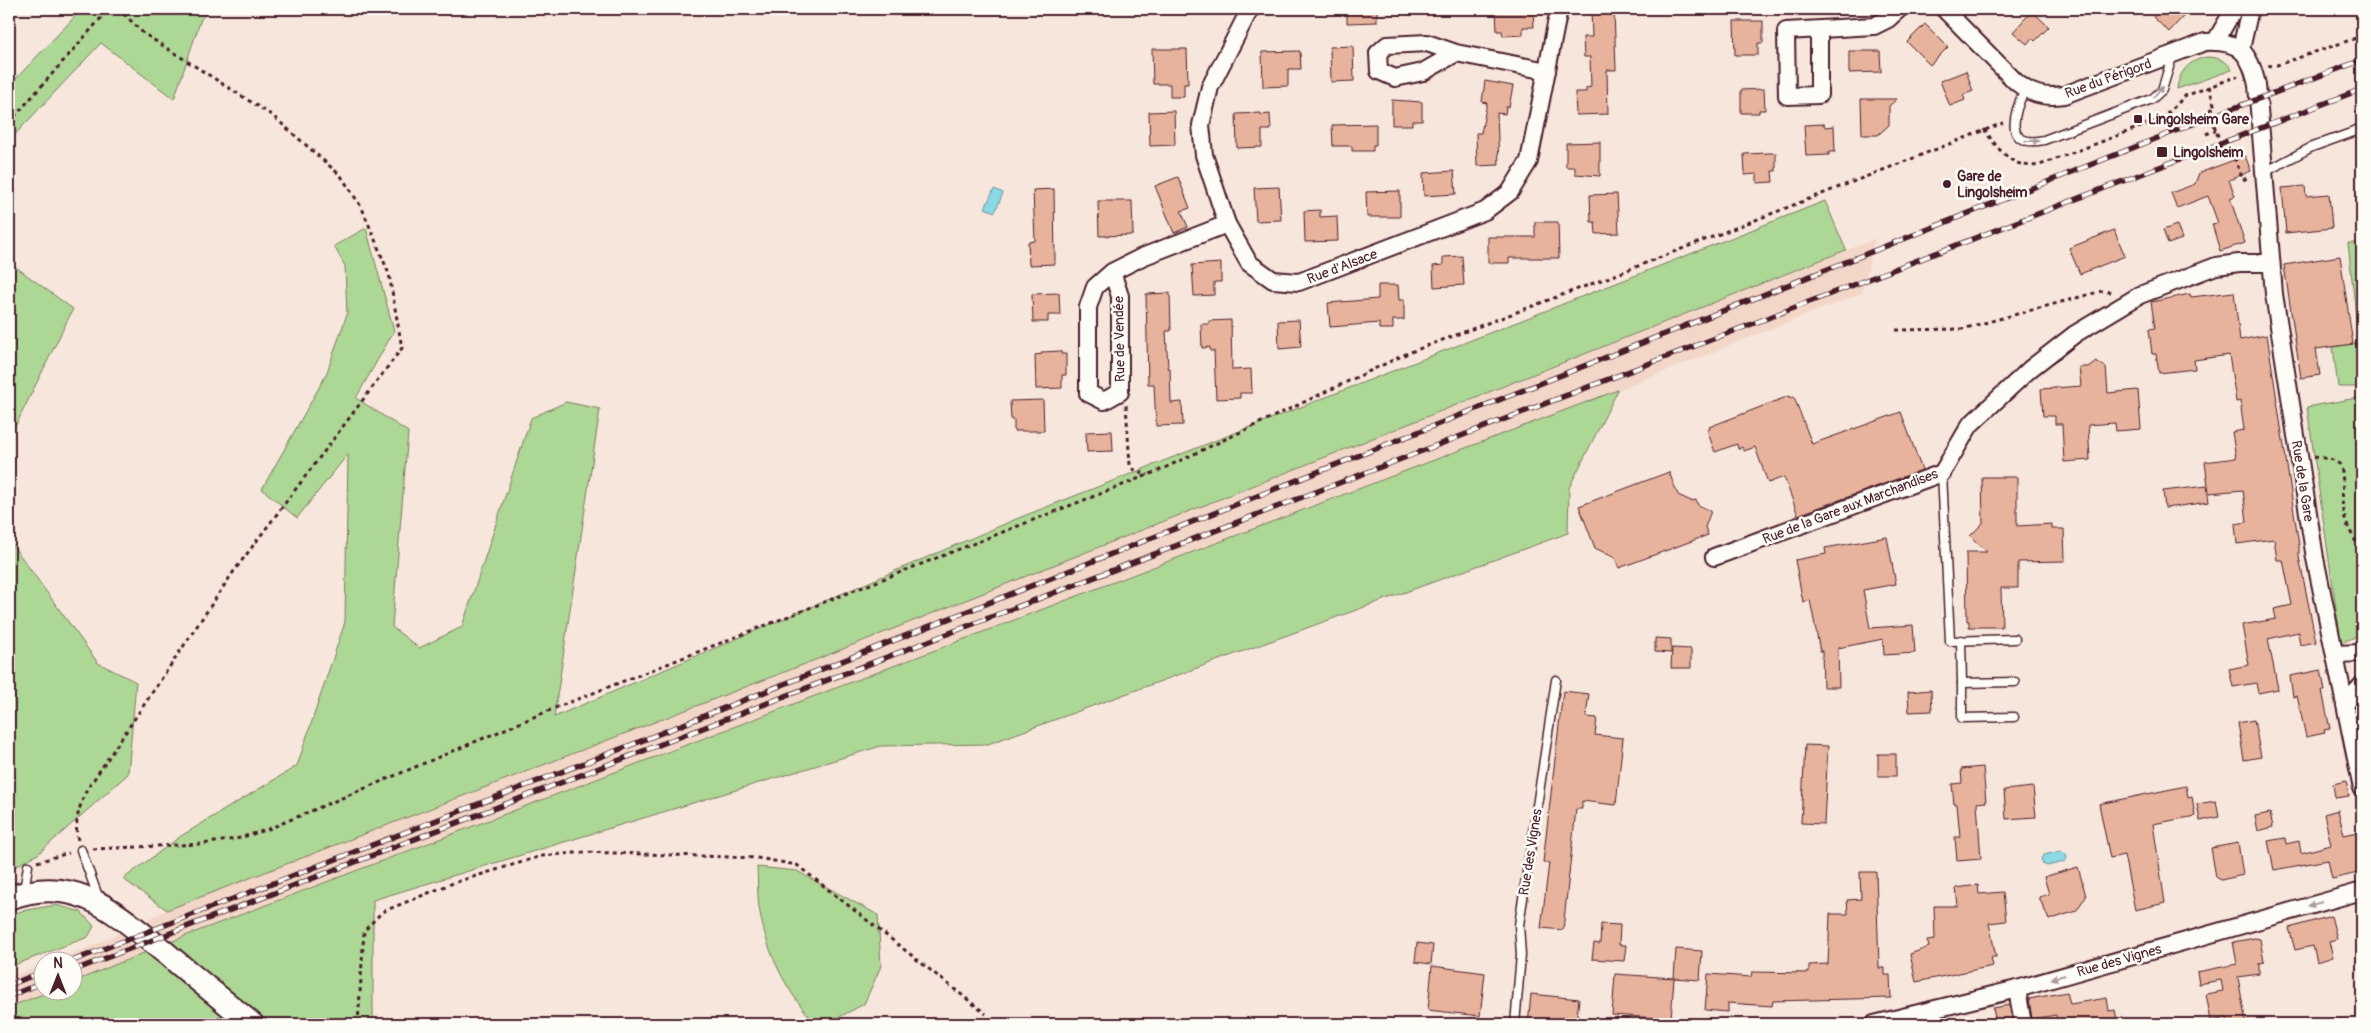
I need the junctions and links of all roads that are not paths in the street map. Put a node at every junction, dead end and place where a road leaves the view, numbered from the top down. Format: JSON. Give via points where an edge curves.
{"nodes":[{"id":1,"x":1250,"y":9,"type":"edge"},
{"id":2,"x":1559,"y":9,"type":"edge"},
{"id":3,"x":1899,"y":9,"type":"edge"},
{"id":4,"x":1944,"y":9,"type":"edge"},
{"id":5,"x":2234,"y":9,"type":"edge"},
{"id":6,"x":2250,"y":9,"type":"edge"},
{"id":7,"x":1819,"y":30,"type":"dead end"},
{"id":8,"x":2215,"y":42,"type":"junction"},
{"id":9,"x":2241,"y":50,"type":"junction"},
{"id":10,"x":1456,"y":53,"type":"dead end"},
{"id":11,"x":2173,"y":54,"type":"junction"},
{"id":12,"x":1547,"y":71,"type":"junction"},
{"id":13,"x":2025,"y":89,"type":"junction"},
{"id":14,"x":2362,"y":129,"type":"edge"},
{"id":15,"x":2265,"y":172,"type":"junction"},
{"id":16,"x":1226,"y":224,"type":"junction"},
{"id":17,"x":2271,"y":263,"type":"junction"},
{"id":18,"x":1112,"y":272,"type":"junction"},
{"id":19,"x":1942,"y":473,"type":"junction"},
{"id":20,"x":1714,"y":557,"type":"dead end"},
{"id":21,"x":2015,"y":639,"type":"dead end"},
{"id":22,"x":1961,"y":640,"type":"junction"},
{"id":23,"x":2362,"y":653,"type":"edge"},
{"id":24,"x":2334,"y":654,"type":"junction"},
{"id":25,"x":1556,"y":680,"type":"dead end"},
{"id":26,"x":2015,"y":682,"type":"dead end"},
{"id":27,"x":1962,"y":683,"type":"junction"},
{"id":28,"x":2362,"y":685,"type":"edge"},
{"id":29,"x":2345,"y":704,"type":"junction"},
{"id":30,"x":2014,"y":717,"type":"dead end"},
{"id":31,"x":2362,"y":788,"type":"edge"},
{"id":32,"x":81,"y":850,"type":"road end"},
{"id":33,"x":28,"y":866,"type":"road end"},
{"id":34,"x":2362,"y":891,"type":"edge"},
{"id":35,"x":16,"y":895,"type":"edge"},
{"id":36,"x":101,"y":903,"type":"junction"},
{"id":37,"x":2017,"y":989,"type":"junction"},
{"id":38,"x":252,"y":1024,"type":"edge"},
{"id":39,"x":1515,"y":1024,"type":"edge"},
{"id":40,"x":1874,"y":1024,"type":"edge"},
{"id":41,"x":2023,"y":1024,"type":"edge"}],
"edges":[{"from":1,"to":16,"type":"street","name":"Rue d'Alsace","via":[[1210,87],[1201,126],[1204,155]]},
{"from":2,"to":12,"type":"street","name":"Rue d'Alsace"},
{"from":3,"to":7,"type":"street","via":[[1874,26]]},
{"from":4,"to":13,"type":"street","name":"Rue du Périgord"},
{"from":5,"to":8,"type":"street"},
{"from":6,"to":9,"type":"street"},
{"from":8,"to":9,"type":"street"},
{"from":8,"to":11,"type":"street","name":"Rue du Périgord","via":[[2198,44]]},
{"from":9,"to":15,"type":"street","name":"Rue de la Gare","via":[[2251,63],[2257,85]]},
{"from":10,"to":12,"type":"street"},
{"from":11,"to":13,"type":"street","name":"Rue du Périgord","via":[[2064,95],[2041,96]]},
{"from":13,"to":11,"type":"lane","one_way":true,"via":[[2015,110],[2014,129],[2020,139],[2034,142],[2152,99],[2162,90]]},
{"from":12,"to":16,"type":"street","name":"Rue d'Alsace","via":[[1529,161],[1510,192],[1485,211],[1299,282],[1273,280],[1248,263]]},
{"from":14,"to":15,"type":"lane","via":[[2312,147]]},
{"from":15,"to":17,"type":"street","name":"Rue de la Gare"},
{"from":16,"to":18,"type":"street","name":"Rue de Vendée"},
{"from":17,"to":19,"type":"street","name":"Rue de la Gare aux Marchandises","via":[[2216,266],[2140,295],[2076,334],[2030,369],[1970,425]]},
{"from":17,"to":24,"type":"street","name":"Rue de la Gare","via":[[2315,558]]},
{"from":18,"to":18,"type":"street","name":"Rue de Vendée","via":[[1095,287],[1088,306],[1088,393],[1104,401],[1120,392],[1120,296]]},
{"from":19,"to":20,"type":"street","name":"Rue de la Gare aux Marchandises"},
{"from":19,"to":22,"type":"lane","via":[[1950,640]]},
{"from":21,"to":22,"type":"lane"},
{"from":22,"to":27,"type":"lane"},
{"from":23,"to":24,"type":"street"},
{"from":24,"to":29,"type":"street","name":"Rue de la Gare"},
{"from":25,"to":39,"type":"lane","name":"Rue des Vignes","via":[[1518,925],[1521,954]]},
{"from":26,"to":27,"type":"lane"},
{"from":27,"to":30,"type":"lane","via":[[1962,718]]},
{"from":28,"to":29,"type":"street"},
{"from":29,"to":31,"type":"street","name":"Rue de la Gare"},
{"from":32,"to":36,"type":"lane"},
{"from":33,"to":35,"type":"lane"},
{"from":34,"to":37,"type":"street","name":"Rue des Vignes","one_way":true},
{"from":35,"to":36,"type":"main road","via":[[60,890]]},
{"from":36,"to":38,"type":"main road","via":[[130,923]]},
{"from":37,"to":40,"type":"street","name":"Rue des Vignes"},
{"from":37,"to":41,"type":"street"}]}
